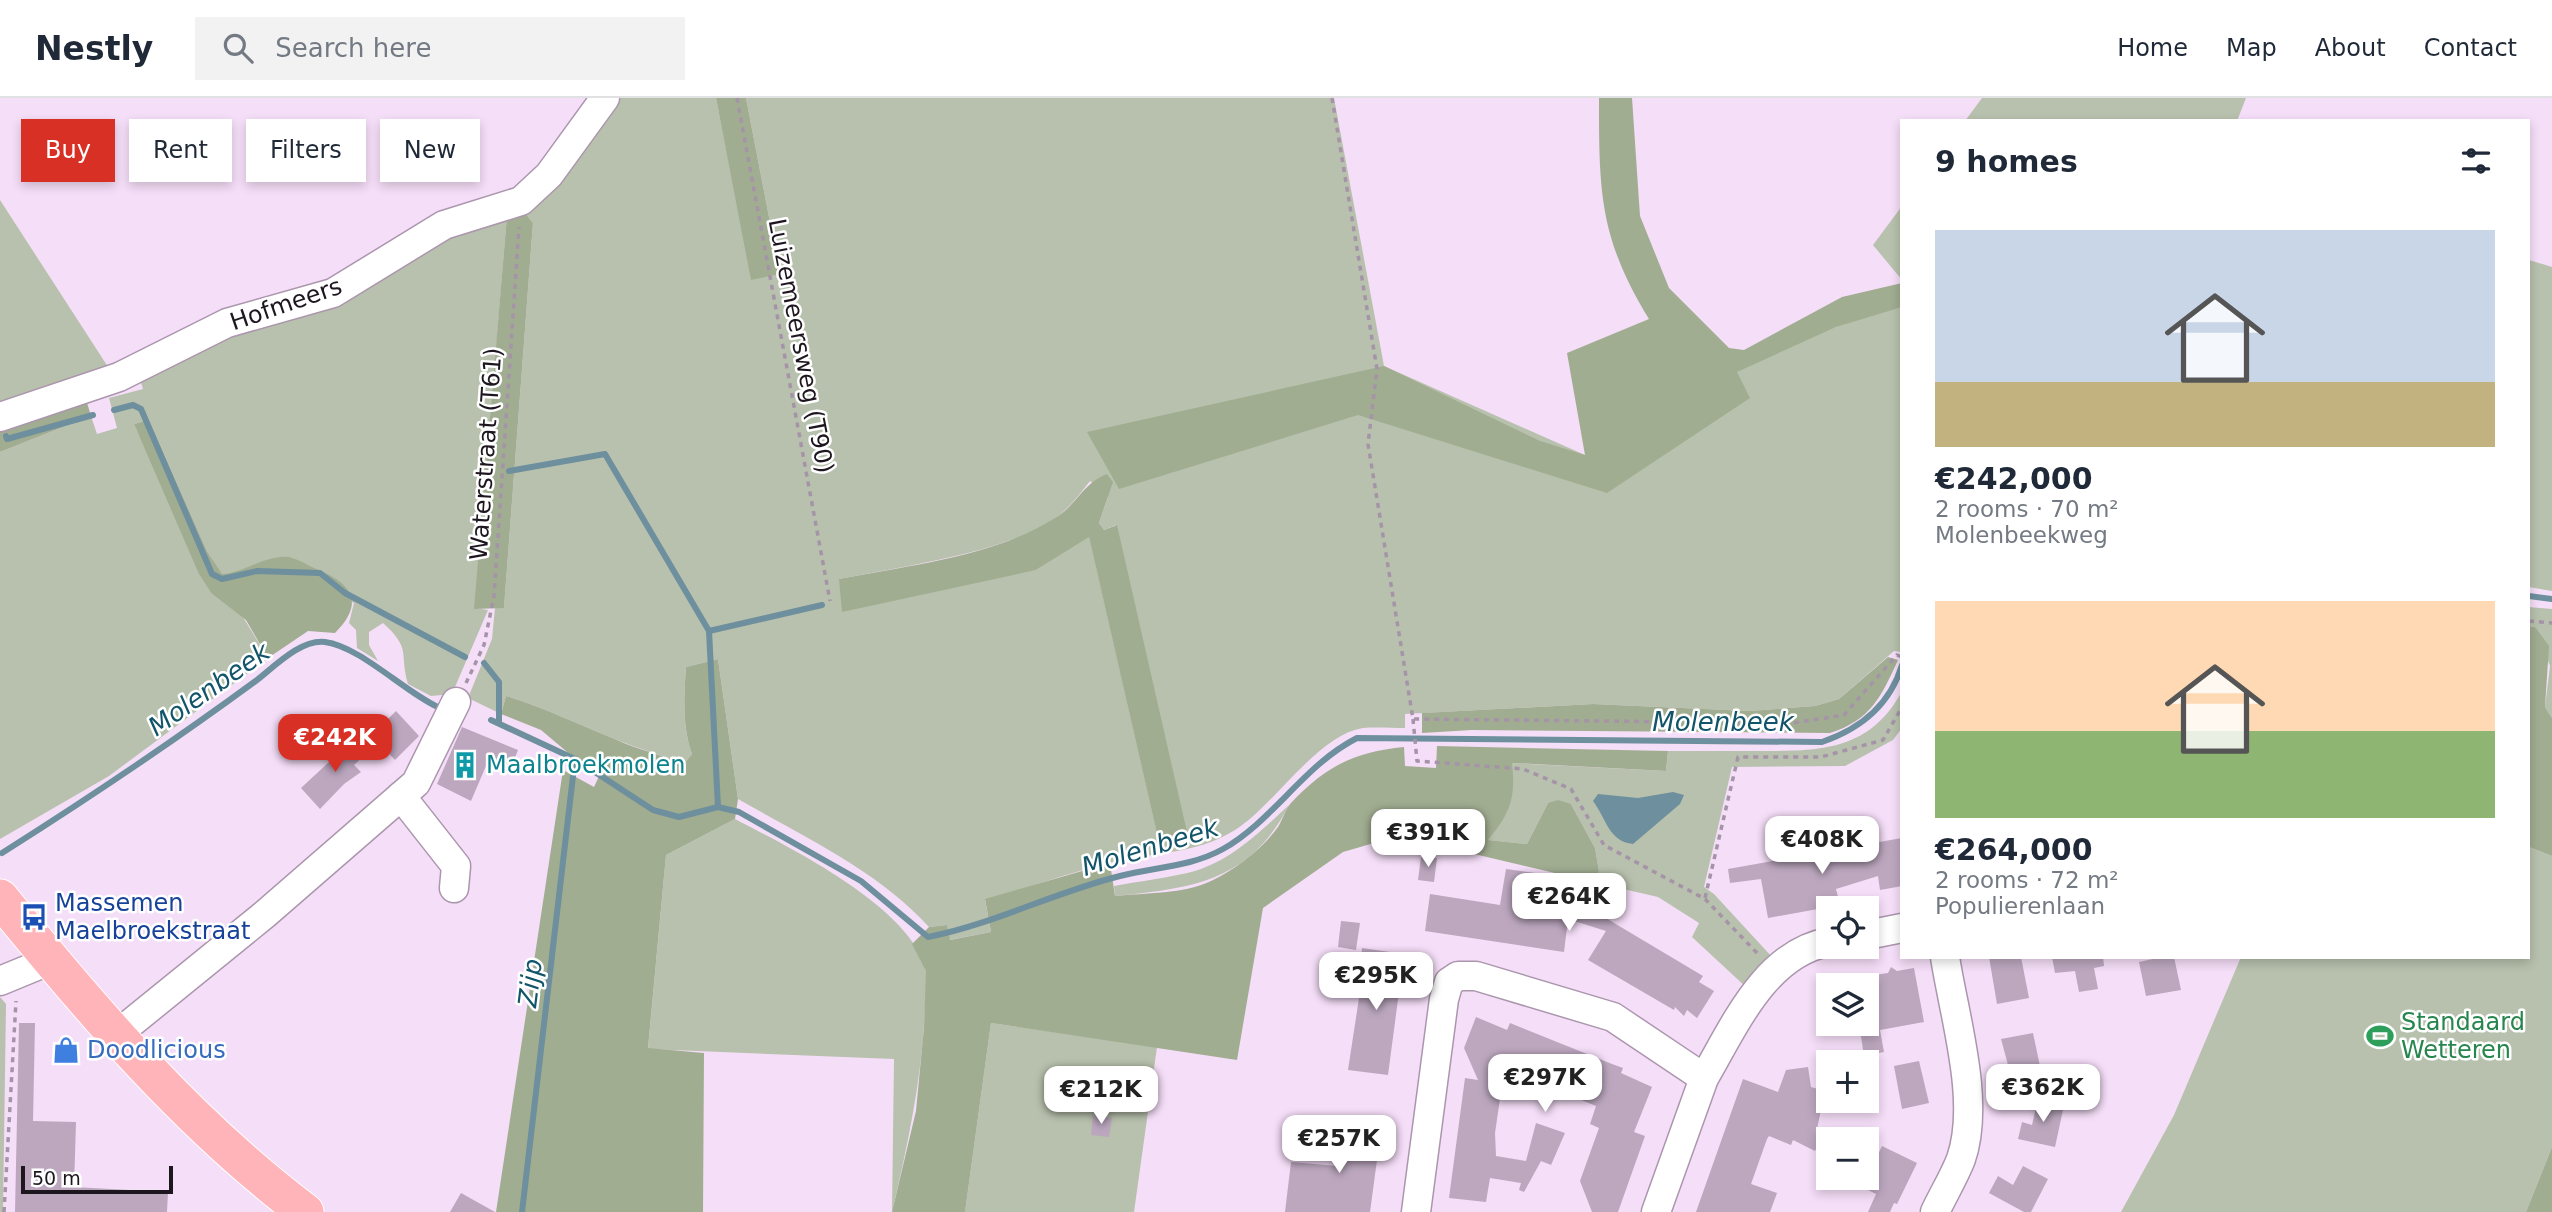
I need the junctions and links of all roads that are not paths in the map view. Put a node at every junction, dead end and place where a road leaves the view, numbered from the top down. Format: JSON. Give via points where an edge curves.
{"nodes":[{"id":1,"x":606,"y":98,"type":"edge"},
{"id":2,"x":0,"y":418,"type":"edge"},
{"id":3,"x":456,"y":702,"type":"road end"},
{"id":4,"x":407,"y":791,"type":"junction"},
{"id":5,"x":461,"y":843,"type":"dead end"},
{"id":6,"x":454,"y":888,"type":"dead end"},
{"id":7,"x":0,"y":898,"type":"edge"},
{"id":8,"x":1900,"y":928,"type":"edge"},
{"id":9,"x":1879,"y":933,"type":"edge"},
{"id":10,"x":1816,"y":944,"type":"edge"},
{"id":11,"x":1945,"y":959,"type":"edge"},
{"id":12,"x":51,"y":960,"type":"junction"},
{"id":13,"x":9,"y":978,"type":"edge"},
{"id":14,"x":115,"y":1037,"type":"junction"},
{"id":15,"x":1704,"y":1078,"type":"junction"},
{"id":16,"x":305,"y":1212,"type":"edge"},
{"id":17,"x":1416,"y":1212,"type":"edge"},
{"id":18,"x":1656,"y":1212,"type":"edge"},
{"id":19,"x":1935,"y":1212,"type":"edge"}],
"edges":[{"from":1,"to":2,"type":"street","name":"Hofmeers","via":[[548,175],[521,201],[444,225],[333,293],[226,323],[119,377]]},
{"from":3,"to":4,"type":"street"},
{"from":4,"to":5,"type":"street"},
{"from":4,"to":6,"type":"street","via":[[456,866]]},
{"from":4,"to":14,"type":"street"},
{"from":7,"to":12,"type":"main road"},
{"from":8,"to":9,"type":"street"},
{"from":10,"to":15,"type":"street","via":[[1788,959],[1762,985]]},
{"from":11,"to":19,"type":"street","via":[[1968,1115],[1961,1158]]},
{"from":12,"to":13,"type":"street"},
{"from":12,"to":14,"type":"main road"},
{"from":14,"to":16,"type":"main road","via":[[221,1140]]},
{"from":15,"to":17,"type":"street","via":[[1613,1017],[1476,976],[1458,976],[1450,982],[1444,999]]},
{"from":15,"to":18,"type":"street"}]}
